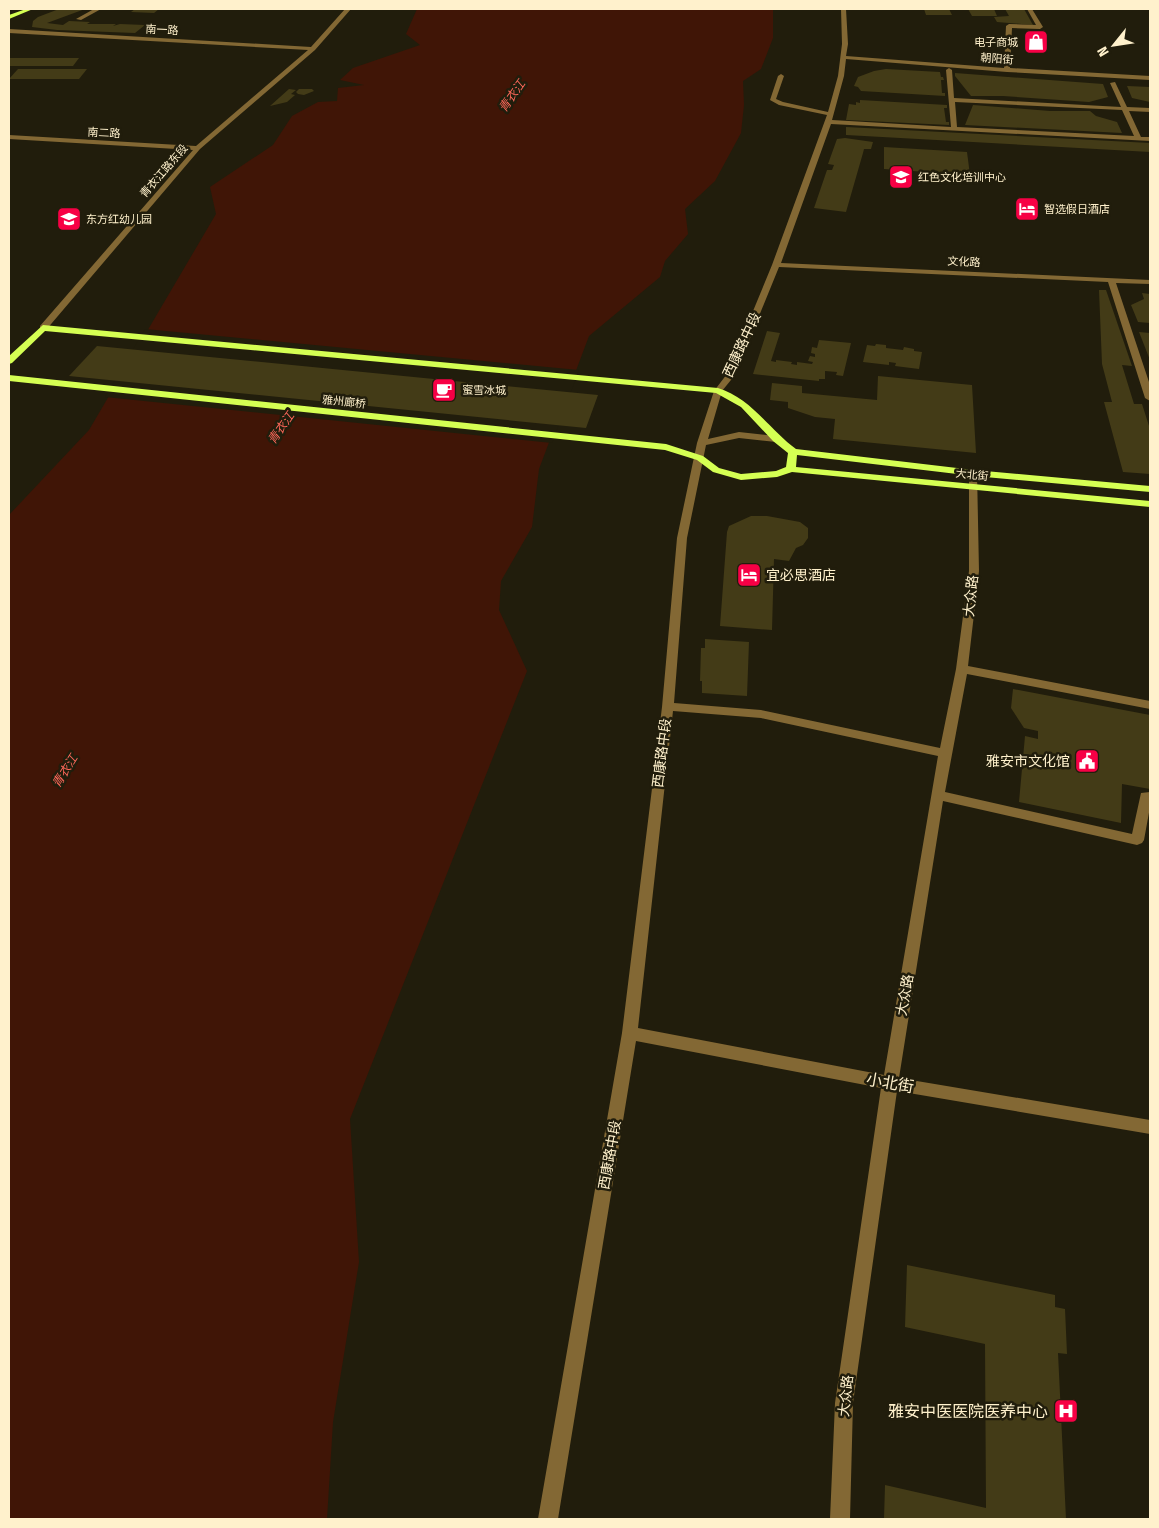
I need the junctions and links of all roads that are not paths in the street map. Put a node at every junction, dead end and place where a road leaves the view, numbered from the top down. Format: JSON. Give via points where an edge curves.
{"nodes":[{"id":1,"x":15,"y":9,"type":"edge"},
{"id":2,"x":30,"y":9,"type":"edge"},
{"id":3,"x":98,"y":9,"type":"edge"},
{"id":4,"x":348,"y":9,"type":"edge"},
{"id":5,"x":843,"y":9,"type":"edge"},
{"id":6,"x":1030,"y":9,"type":"edge"},
{"id":7,"x":9,"y":11,"type":"edge"},
{"id":8,"x":9,"y":17,"type":"edge"},
{"id":9,"x":79,"y":19,"type":"dead end"},
{"id":10,"x":9,"y":31,"type":"edge"},
{"id":11,"x":314,"y":49,"type":"junction"},
{"id":12,"x":844,"y":55,"type":"junction"},
{"id":13,"x":1007,"y":68,"type":"junction"},
{"id":14,"x":949,"y":70,"type":"dead end"},
{"id":15,"x":781,"y":76,"type":"dead end"},
{"id":16,"x":1150,"y":77,"type":"edge"},
{"id":17,"x":1114,"y":83,"type":"dead end"},
{"id":18,"x":950,"y":100,"type":"junction"},
{"id":19,"x":1126,"y":109,"type":"junction"},
{"id":20,"x":1150,"y":110,"type":"edge"},
{"id":21,"x":829,"y":118,"type":"junction"},
{"id":22,"x":954,"y":129,"type":"junction"},
{"id":23,"x":9,"y":138,"type":"edge"},
{"id":24,"x":1138,"y":138,"type":"junction"},
{"id":25,"x":1150,"y":139,"type":"edge"},
{"id":26,"x":198,"y":148,"type":"junction"},
{"id":27,"x":776,"y":265,"type":"junction"},
{"id":28,"x":1111,"y":280,"type":"junction"},
{"id":29,"x":1150,"y":282,"type":"edge"},
{"id":30,"x":43,"y":328,"type":"junction"},
{"id":31,"x":9,"y":361,"type":"edge"},
{"id":32,"x":9,"y":378,"type":"edge"},
{"id":33,"x":718,"y":392,"type":"junction"},
{"id":34,"x":1150,"y":398,"type":"edge"},
{"id":35,"x":776,"y":439,"type":"junction"},
{"id":36,"x":702,"y":443,"type":"junction"},
{"id":37,"x":793,"y":452,"type":"junction"},
{"id":38,"x":700,"y":458,"type":"junction"},
{"id":39,"x":791,"y":469,"type":"junction"},
{"id":40,"x":974,"y":473,"type":"junction"},
{"id":41,"x":975,"y":488,"type":"junction"},
{"id":42,"x":1150,"y":489,"type":"edge"},
{"id":43,"x":1150,"y":504,"type":"edge"},
{"id":44,"x":962,"y":669,"type":"junction"},
{"id":45,"x":1150,"y":705,"type":"edge"},
{"id":46,"x":668,"y":707,"type":"junction"},
{"id":47,"x":945,"y":753,"type":"junction"},
{"id":48,"x":939,"y":795,"type":"junction"},
{"id":49,"x":1150,"y":797,"type":"edge"},
{"id":50,"x":630,"y":1033,"type":"junction"},
{"id":51,"x":890,"y":1083,"type":"junction"},
{"id":52,"x":1150,"y":1127,"type":"edge"},
{"id":53,"x":548,"y":1519,"type":"edge"},
{"id":54,"x":840,"y":1519,"type":"edge"}],
"edges":[{"from":1,"to":7,"type":"main road"},
{"from":2,"to":8,"type":"main road"},
{"from":3,"to":9,"type":"street"},
{"from":4,"to":11,"type":"street","name":"青衣江路东段"},
{"from":5,"to":12,"type":"street","name":"西康路中段"},
{"from":6,"to":13,"type":"street","via":[[1040,27],[1009,26]]},
{"from":10,"to":11,"type":"street","name":"南一路"},
{"from":11,"to":26,"type":"street","name":"青衣江路东段"},
{"from":12,"to":13,"type":"street","name":"朝阳街"},
{"from":12,"to":21,"type":"street","name":"西康路中段"},
{"from":13,"to":16,"type":"street","name":"朝阳街"},
{"from":14,"to":18,"type":"street"},
{"from":15,"to":21,"type":"street","via":[[773,100]]},
{"from":17,"to":19,"type":"street"},
{"from":18,"to":19,"type":"street"},
{"from":18,"to":22,"type":"street"},
{"from":19,"to":20,"type":"street"},
{"from":19,"to":24,"type":"street"},
{"from":21,"to":22,"type":"street"},
{"from":21,"to":27,"type":"street","name":"西康路中段"},
{"from":22,"to":24,"type":"street"},
{"from":23,"to":26,"type":"street","name":"南二路"},
{"from":24,"to":25,"type":"street"},
{"from":26,"to":30,"type":"street","name":"青衣江路东段"},
{"from":27,"to":28,"type":"street","name":"文化路"},
{"from":27,"to":33,"type":"street","name":"西康路中段","via":[[731,375]]},
{"from":28,"to":29,"type":"street","name":"文化路"},
{"from":28,"to":34,"type":"street"},
{"from":30,"to":31,"type":"main road","name":"青衣江路东段"},
{"from":30,"to":33,"type":"main road"},
{"from":32,"to":38,"type":"main road","name":"雅州廊桥","via":[[666,447]]},
{"from":33,"to":35,"type":"main road","via":[[744,405]]},
{"from":33,"to":36,"type":"street","name":"西康路中段"},
{"from":35,"to":36,"type":"street","via":[[740,435]]},
{"from":35,"to":37,"type":"main road"},
{"from":36,"to":38,"type":"street","name":"西康路中段"},
{"from":37,"to":39,"type":"main road"},
{"from":37,"to":40,"type":"main road","name":"大北街"},
{"from":38,"to":39,"type":"main road","name":"大北街","via":[[716,470],[741,477],[777,474]]},
{"from":38,"to":46,"type":"street","name":"西康路中段","via":[[682,538]]},
{"from":39,"to":41,"type":"main road","name":"大北街"},
{"from":40,"to":41,"type":"street","name":"大众路"},
{"from":40,"to":42,"type":"main road","name":"大北街"},
{"from":41,"to":43,"type":"main road","name":"大北街"},
{"from":41,"to":44,"type":"street","name":"大众路","via":[[974,571]]},
{"from":44,"to":45,"type":"street"},
{"from":44,"to":47,"type":"street","name":"大众路"},
{"from":46,"to":47,"type":"street","via":[[761,714]]},
{"from":46,"to":50,"type":"street","name":"西康路中段"},
{"from":47,"to":48,"type":"street","name":"大众路"},
{"from":48,"to":49,"type":"street","via":[[1137,840],[1146,796]]},
{"from":48,"to":51,"type":"street","name":"大众路"},
{"from":50,"to":51,"type":"street","name":"小北街"},
{"from":50,"to":53,"type":"street","name":"西康路中段"},
{"from":51,"to":52,"type":"street","name":"小北街"},
{"from":51,"to":54,"type":"street","name":"大众路","via":[[844,1404]]}]}
